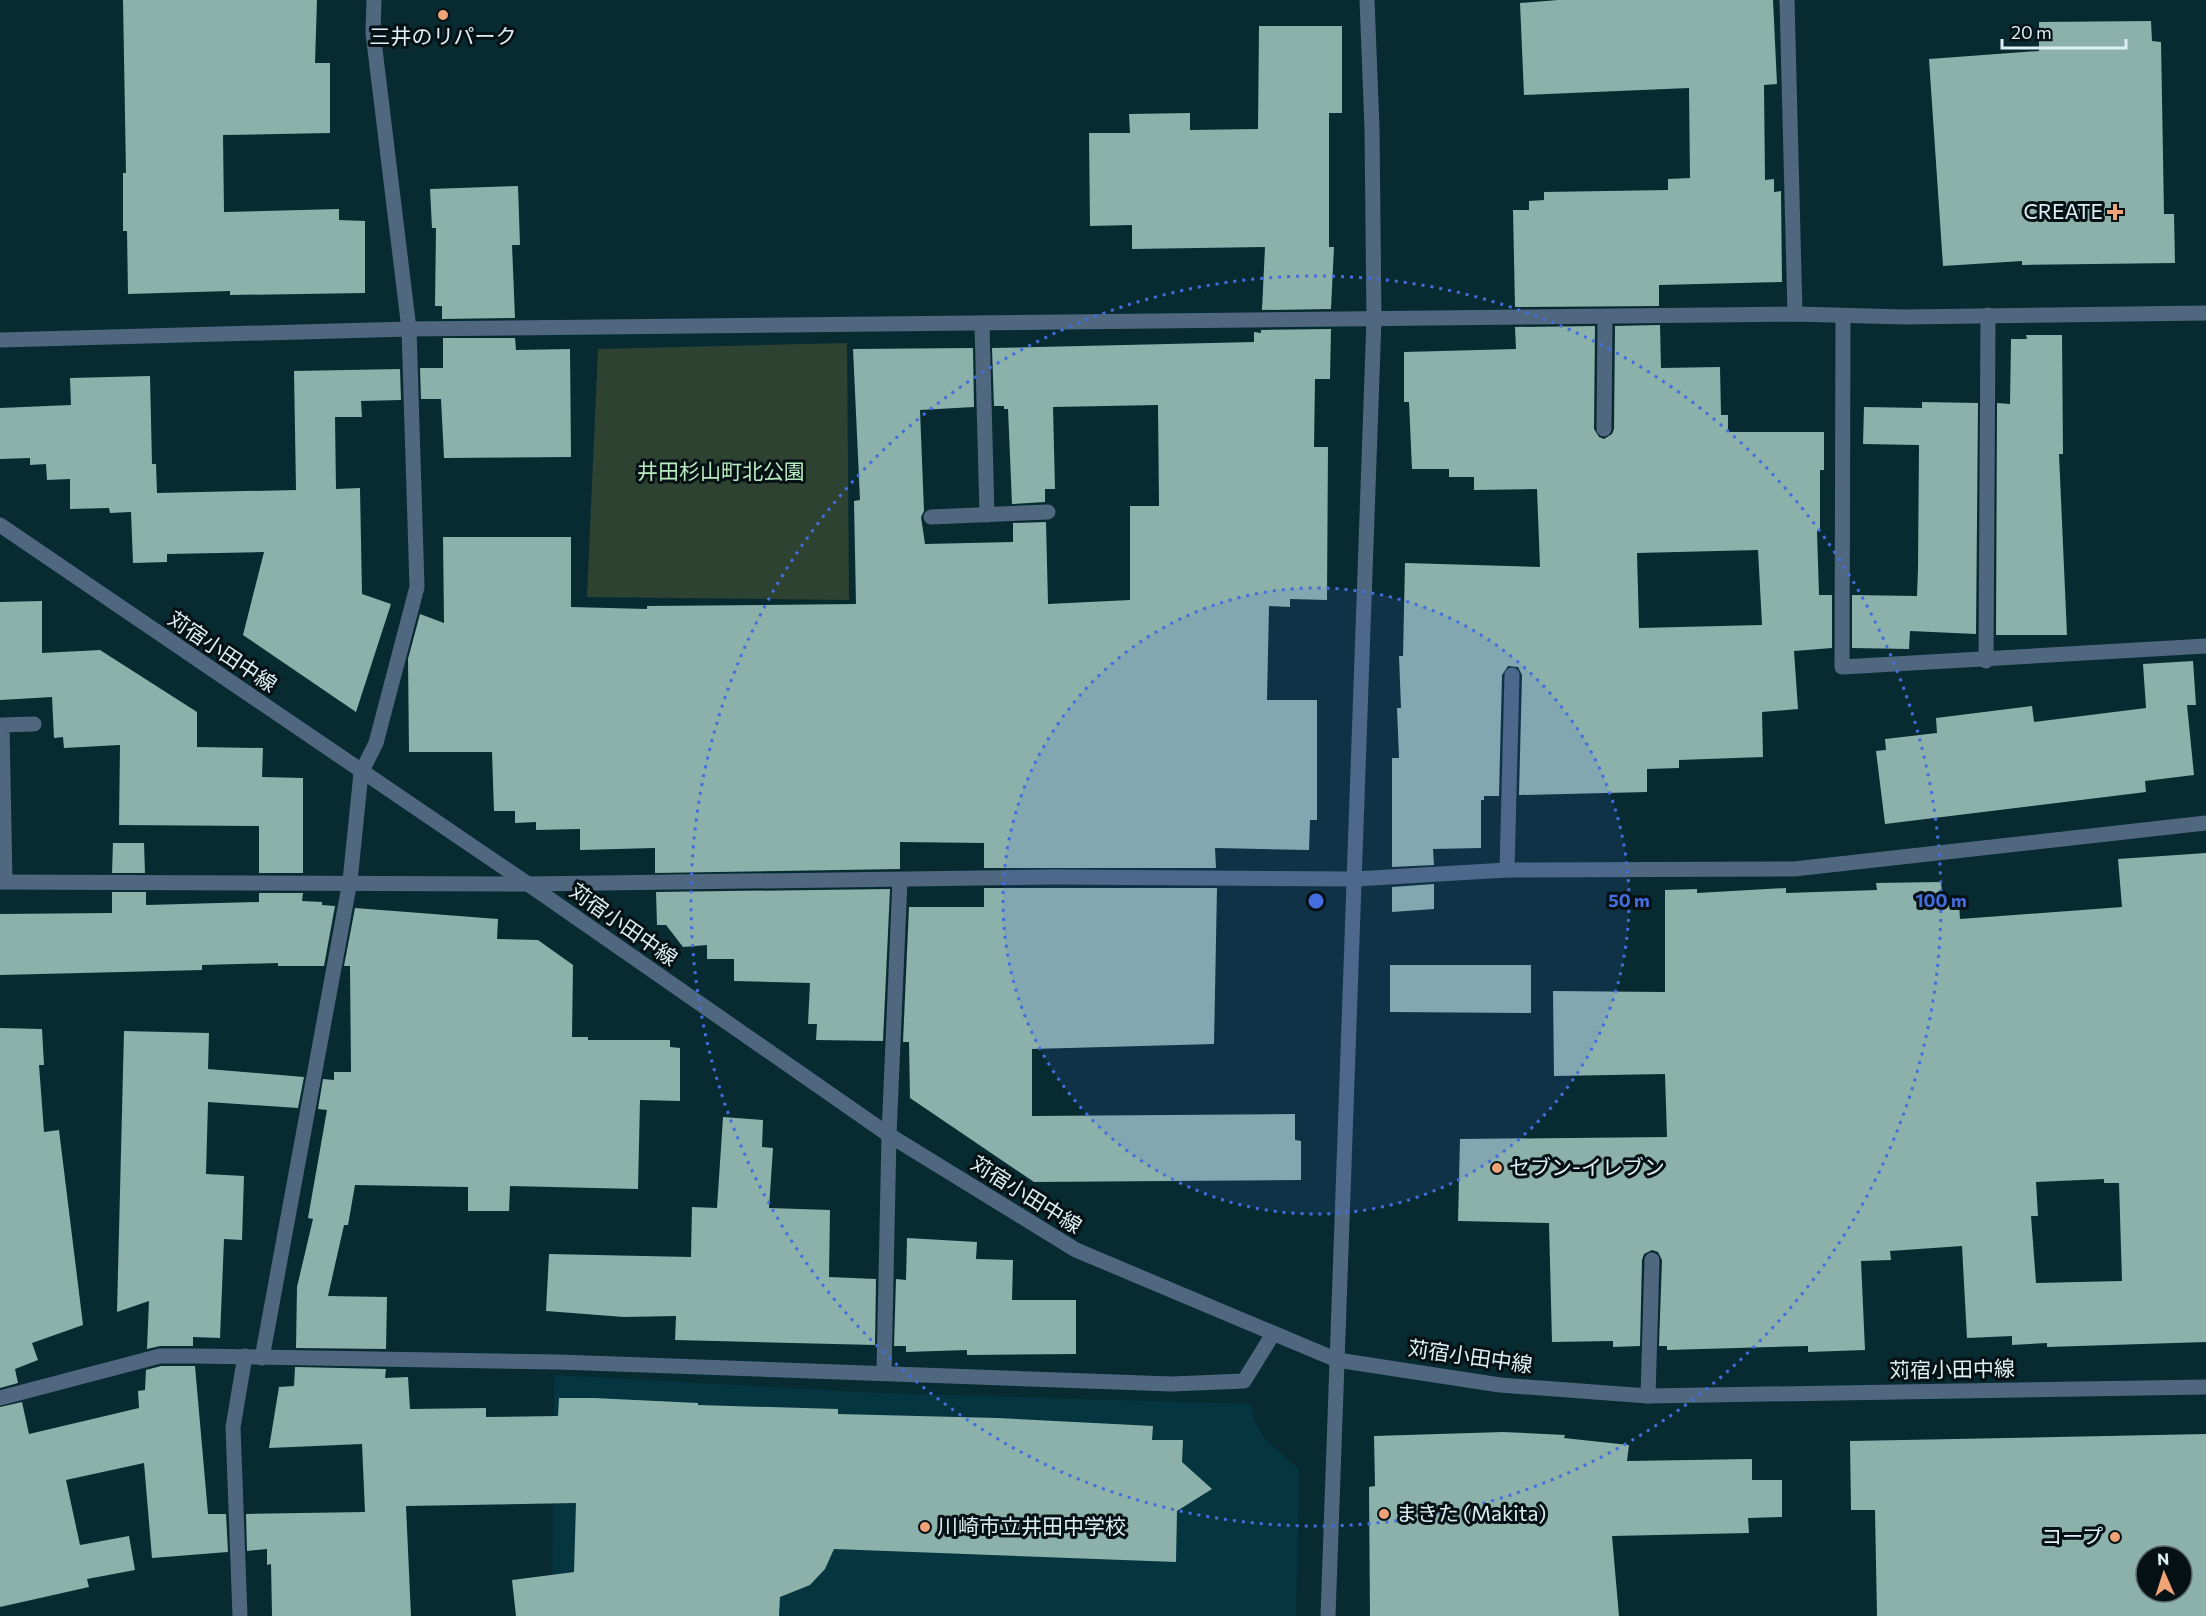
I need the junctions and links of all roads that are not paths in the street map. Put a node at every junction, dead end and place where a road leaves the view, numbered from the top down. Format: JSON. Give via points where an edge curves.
{"nodes":[{"id":1,"x":374,"y":0,"type":"edge"},
{"id":2,"x":1367,"y":0,"type":"edge"},
{"id":3,"x":1787,"y":0,"type":"edge"},
{"id":4,"x":2206,"y":313,"type":"edge"},
{"id":5,"x":1795,"y":314,"type":"junction"},
{"id":6,"x":1988,"y":315,"type":"junction"},
{"id":7,"x":1843,"y":316,"type":"junction"},
{"id":8,"x":1605,"y":317,"type":"junction"},
{"id":9,"x":1374,"y":319,"type":"junction"},
{"id":10,"x":982,"y":325,"type":"junction"},
{"id":11,"x":409,"y":329,"type":"junction"},
{"id":12,"x":0,"y":340,"type":"edge"},
{"id":13,"x":1604,"y":429,"type":"dead end"},
{"id":14,"x":1048,"y":512,"type":"dead end"},
{"id":15,"x":987,"y":515,"type":"junction"},
{"id":16,"x":931,"y":518,"type":"dead end"},
{"id":17,"x":0,"y":525,"type":"edge"},
{"id":18,"x":2206,"y":646,"type":"edge"},
{"id":19,"x":1986,"y":661,"type":"junction"},
{"id":20,"x":1512,"y":675,"type":"dead end"},
{"id":21,"x":34,"y":724,"type":"dead end"},
{"id":22,"x":361,"y":773,"type":"junction"},
{"id":23,"x":2206,"y":823,"type":"edge"},
{"id":24,"x":1507,"y":870,"type":"junction"},
{"id":25,"x":1356,"y":879,"type":"junction"},
{"id":26,"x":900,"y":880,"type":"junction"},
{"id":27,"x":350,"y":881,"type":"junction"},
{"id":28,"x":2,"y":882,"type":"edge"},
{"id":29,"x":528,"y":884,"type":"junction"},
{"id":30,"x":889,"y":1135,"type":"junction"},
{"id":31,"x":1653,"y":1260,"type":"dead end"},
{"id":32,"x":1273,"y":1334,"type":"junction"},
{"id":33,"x":244,"y":1356,"type":"junction"},
{"id":34,"x":262,"y":1358,"type":"junction"},
{"id":35,"x":1337,"y":1360,"type":"junction"},
{"id":36,"x":884,"y":1373,"type":"junction"},
{"id":37,"x":2206,"y":1387,"type":"edge"},
{"id":38,"x":1648,"y":1396,"type":"junction"},
{"id":39,"x":0,"y":1398,"type":"edge"},
{"id":40,"x":240,"y":1616,"type":"edge"},
{"id":41,"x":1328,"y":1616,"type":"edge"}],
"edges":[{"from":1,"to":11,"type":"street","via":[[373,33]]},
{"from":2,"to":9,"type":"street"},
{"from":3,"to":5,"type":"street"},
{"from":4,"to":6,"type":"street"},
{"from":5,"to":7,"type":"street"},
{"from":5,"to":8,"type":"street"},
{"from":6,"to":7,"type":"street"},
{"from":6,"to":19,"type":"street"},
{"from":7,"to":19,"type":"street","via":[[1842,667]]},
{"from":8,"to":9,"type":"street"},
{"from":8,"to":13,"type":"street"},
{"from":9,"to":10,"type":"street"},
{"from":9,"to":25,"type":"street"},
{"from":10,"to":11,"type":"street"},
{"from":10,"to":15,"type":"street"},
{"from":11,"to":12,"type":"street"},
{"from":11,"to":22,"type":"street","via":[[417,587],[376,743]]},
{"from":14,"to":15,"type":"street"},
{"from":15,"to":16,"type":"street"},
{"from":17,"to":22,"type":"street","name":"苅宿小田中線"},
{"from":18,"to":19,"type":"street"},
{"from":20,"to":24,"type":"street"},
{"from":21,"to":28,"type":"street","via":[[2,725]]},
{"from":22,"to":27,"type":"street"},
{"from":22,"to":29,"type":"street","name":"苅宿小田中線"},
{"from":23,"to":24,"type":"street","via":[[1794,869]]},
{"from":24,"to":25,"type":"street"},
{"from":25,"to":26,"type":"street"},
{"from":25,"to":35,"type":"street"},
{"from":26,"to":29,"type":"street"},
{"from":26,"to":30,"type":"street"},
{"from":27,"to":28,"type":"street"},
{"from":27,"to":29,"type":"street"},
{"from":27,"to":34,"type":"street"},
{"from":29,"to":30,"type":"street","name":"苅宿小田中線"},
{"from":30,"to":32,"type":"street","name":"苅宿小田中線","via":[[1076,1251]]},
{"from":30,"to":36,"type":"street"},
{"from":31,"to":38,"type":"street"},
{"from":32,"to":35,"type":"street","name":"苅宿小田中線"},
{"from":32,"to":36,"type":"street","via":[[1244,1381],[1172,1384]]},
{"from":33,"to":34,"type":"street"},
{"from":33,"to":39,"type":"street","via":[[160,1356]]},
{"from":33,"to":40,"type":"street","via":[[233,1427]]},
{"from":34,"to":36,"type":"street","via":[[559,1362]]},
{"from":35,"to":38,"type":"street","name":"苅宿小田中線","via":[[1500,1385]]},
{"from":35,"to":41,"type":"street"},
{"from":37,"to":38,"type":"street","name":"苅宿小田中線"}]}
